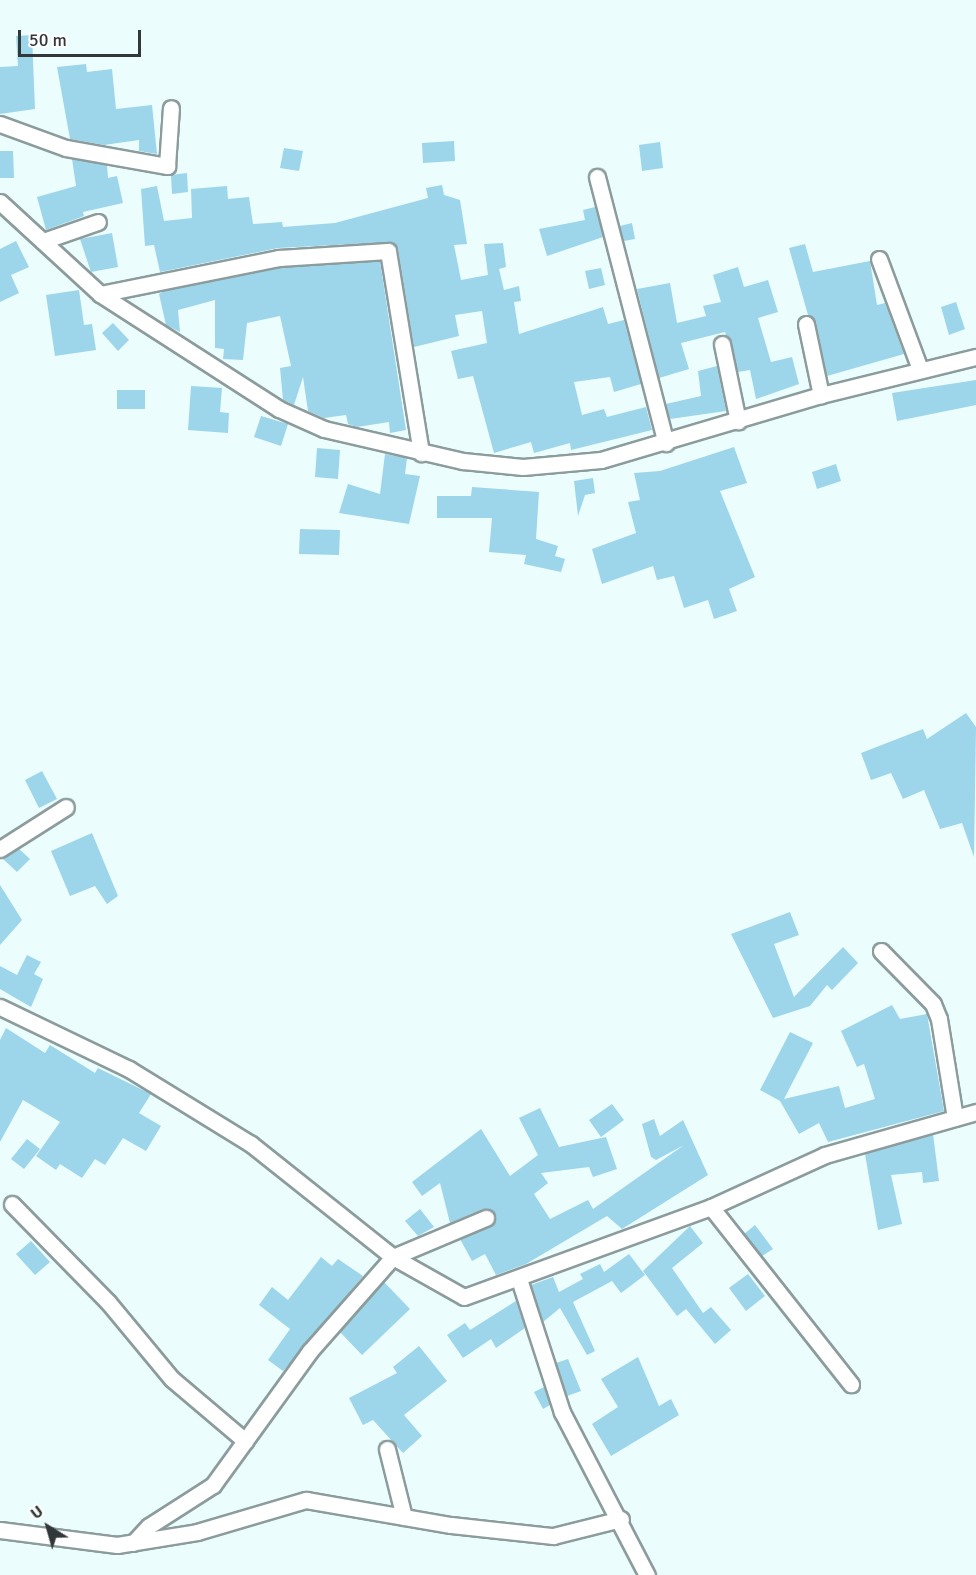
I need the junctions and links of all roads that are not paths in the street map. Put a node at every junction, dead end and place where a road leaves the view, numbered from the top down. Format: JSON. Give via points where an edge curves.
{"nodes":[{"id":1,"x":171,"y":108,"type":"dead end"},
{"id":2,"x":0,"y":124,"type":"edge"},
{"id":3,"x":597,"y":177,"type":"dead end"},
{"id":4,"x":0,"y":202,"type":"edge"},
{"id":5,"x":98,"y":222,"type":"dead end"},
{"id":6,"x":43,"y":241,"type":"junction"},
{"id":7,"x":879,"y":259,"type":"dead end"},
{"id":8,"x":100,"y":294,"type":"junction"},
{"id":9,"x":806,"y":324,"type":"dead end"},
{"id":10,"x":722,"y":344,"type":"dead end"},
{"id":11,"x":976,"y":357,"type":"edge"},
{"id":12,"x":920,"y":369,"type":"junction"},
{"id":13,"x":821,"y":395,"type":"junction"},
{"id":14,"x":738,"y":421,"type":"junction"},
{"id":15,"x":666,"y":443,"type":"junction"},
{"id":16,"x":420,"y":453,"type":"junction"},
{"id":17,"x":66,"y":807,"type":"dead end"},
{"id":18,"x":0,"y":849,"type":"edge"},
{"id":19,"x":881,"y":951,"type":"dead end"},
{"id":20,"x":0,"y":1007,"type":"edge"},
{"id":21,"x":976,"y":1112,"type":"edge"},
{"id":22,"x":955,"y":1118,"type":"junction"},
{"id":23,"x":12,"y":1204,"type":"dead end"},
{"id":24,"x":711,"y":1207,"type":"junction"},
{"id":25,"x":486,"y":1218,"type":"dead end"},
{"id":26,"x":393,"y":1257,"type":"junction"},
{"id":27,"x":519,"y":1279,"type":"junction"},
{"id":28,"x":850,"y":1384,"type":"dead end"},
{"id":29,"x":245,"y":1441,"type":"junction"},
{"id":30,"x":387,"y":1449,"type":"dead end"},
{"id":31,"x":404,"y":1517,"type":"junction"},
{"id":32,"x":621,"y":1519,"type":"junction"},
{"id":33,"x":0,"y":1530,"type":"edge"},
{"id":34,"x":134,"y":1542,"type":"junction"},
{"id":35,"x":646,"y":1575,"type":"edge"}],
"edges":[{"from":1,"to":2,"type":"street","via":[[167,166],[66,148]]},
{"from":3,"to":15,"type":"street"},
{"from":4,"to":6,"type":"street"},
{"from":5,"to":6,"type":"street"},
{"from":6,"to":8,"type":"street"},
{"from":7,"to":12,"type":"street"},
{"from":8,"to":16,"type":"street","via":[[298,420]]},
{"from":8,"to":16,"type":"street","via":[[279,258],[388,250]]},
{"from":9,"to":13,"type":"street"},
{"from":10,"to":14,"type":"street"},
{"from":11,"to":12,"type":"street"},
{"from":12,"to":13,"type":"street"},
{"from":13,"to":14,"type":"street"},
{"from":14,"to":15,"type":"street"},
{"from":15,"to":16,"type":"street","via":[[601,460],[540,466]]},
{"from":17,"to":18,"type":"street"},
{"from":19,"to":22,"type":"street","via":[[933,1004],[939,1019]]},
{"from":20,"to":26,"type":"street","via":[[129,1069],[251,1144]]},
{"from":21,"to":22,"type":"street"},
{"from":22,"to":24,"type":"street","via":[[825,1155]]},
{"from":23,"to":29,"type":"street","via":[[108,1302],[172,1379]]},
{"from":24,"to":27,"type":"street"},
{"from":24,"to":28,"type":"street"},
{"from":25,"to":26,"type":"street"},
{"from":26,"to":27,"type":"street","via":[[464,1297]]},
{"from":26,"to":29,"type":"street","via":[[310,1351]]},
{"from":27,"to":32,"type":"street","via":[[562,1412]]},
{"from":29,"to":34,"type":"street","via":[[213,1485],[148,1526]]},
{"from":30,"to":31,"type":"street"},
{"from":31,"to":32,"type":"street","via":[[553,1536]]},
{"from":31,"to":34,"type":"street","via":[[306,1500],[197,1532]]},
{"from":32,"to":35,"type":"street"},
{"from":33,"to":34,"type":"street","via":[[111,1545]]}]}
